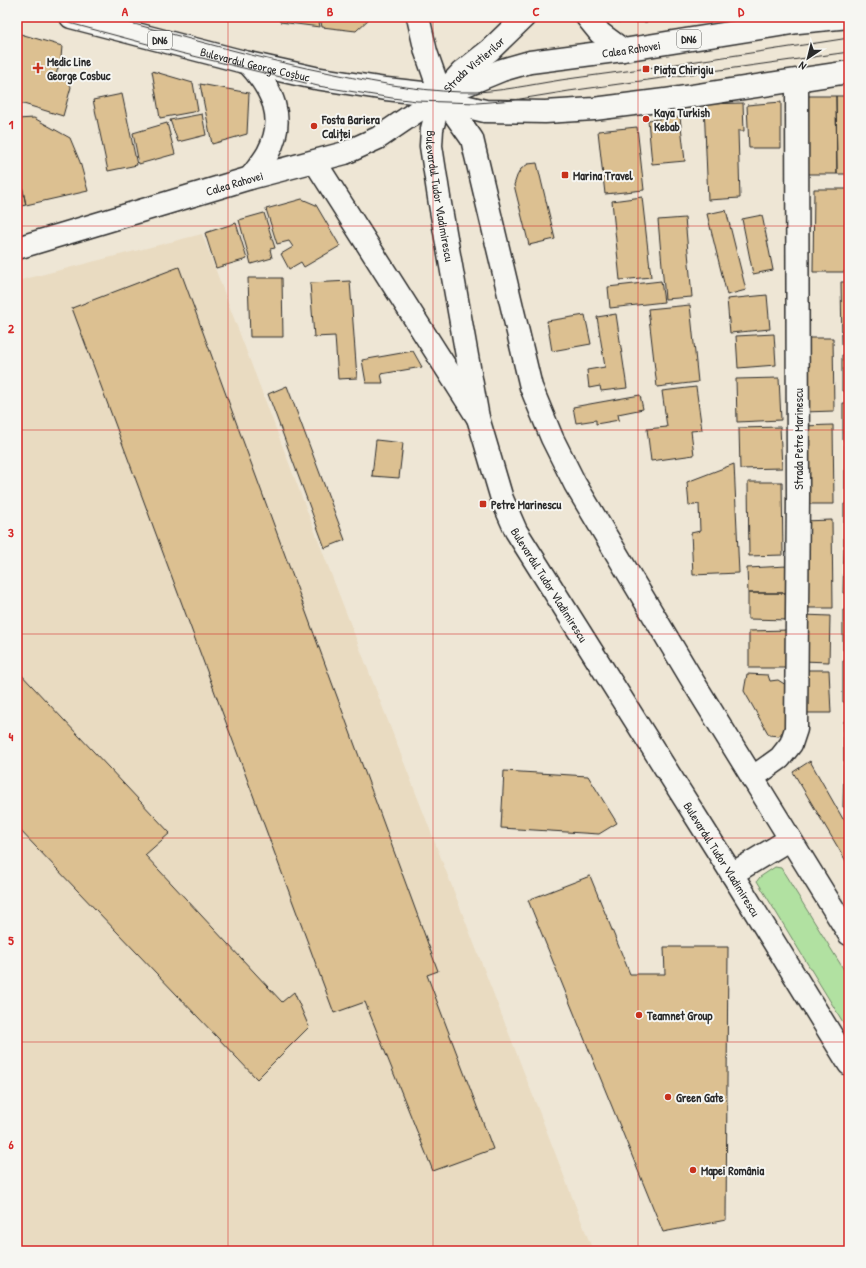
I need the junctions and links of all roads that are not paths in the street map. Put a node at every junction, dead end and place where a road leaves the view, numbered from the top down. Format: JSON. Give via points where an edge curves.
{"nodes":[{"id":1,"x":71,"y":17,"type":"edge"},
{"id":2,"x":418,"y":17,"type":"edge"},
{"id":3,"x":524,"y":17,"type":"edge"},
{"id":4,"x":587,"y":17,"type":"edge"},
{"id":5,"x":849,"y":17,"type":"edge"},
{"id":6,"x":623,"y":50,"type":"junction"},
{"id":7,"x":248,"y":63,"type":"junction"},
{"id":8,"x":849,"y":72,"type":"edge"},
{"id":9,"x":797,"y":81,"type":"junction"},
{"id":10,"x":441,"y":95,"type":"junction"},
{"id":11,"x":315,"y":162,"type":"junction"},
{"id":12,"x":250,"y":178,"type":"junction"},
{"id":13,"x":17,"y":248,"type":"edge"},
{"id":14,"x":478,"y":418,"type":"junction"},
{"id":15,"x":752,"y":778,"type":"junction"},
{"id":16,"x":790,"y":839,"type":"junction"},
{"id":17,"x":732,"y":874,"type":"junction"},
{"id":18,"x":849,"y":934,"type":"edge"},
{"id":19,"x":849,"y":1064,"type":"edge"}],
"edges":[{"from":1,"to":7,"type":"main road","name":"Bulevardul George Coșbuc","number":"DN6"},
{"from":2,"to":10,"type":"main road","via":[[426,52]]},
{"from":3,"to":10,"type":"main road","name":"Strada Vistierilor","via":[[462,72]]},
{"from":4,"to":6,"type":"main road","via":[[600,33]]},
{"from":5,"to":6,"type":"main road","name":"Calea Rahovei","number":"DN6","via":[[798,22]]},
{"from":6,"to":10,"type":"main road","name":"Calea Rahovei","number":"DN6","via":[[530,62],[502,70]]},
{"from":7,"to":10,"type":"main road","name":"Bulevardul George Coșbuc","number":"DN6","via":[[340,83]]},
{"from":7,"to":12,"type":"main road","via":[[271,94],[276,120],[275,134],[268,152]]},
{"from":8,"to":9,"type":"main road","number":"DN6"},
{"from":9,"to":10,"type":"main road","number":"DN6","via":[[665,100],[545,112],[479,110]]},
{"from":9,"to":15,"type":"main road","name":"Strada Petre Marinescu","via":[[796,729],[791,744],[780,758]]},
{"from":10,"to":11,"type":"main road","name":"Calea Rahovei","via":[[378,138],[345,153]]},
{"from":10,"to":14,"type":"main road","name":"Bulevardul Tudor Vladimirescu","via":[[432,130],[431,146]]},
{"from":10,"to":15,"type":"main road","via":[[472,139],[532,387],[552,438],[576,484]]},
{"from":11,"to":12,"type":"main road","name":"Calea Rahovei"},
{"from":11,"to":14,"type":"main road"},
{"from":12,"to":13,"type":"main road","name":"Calea Rahovei"},
{"from":14,"to":17,"type":"main road","name":"Bulevardul Tudor Vladimirescu","via":[[502,499],[516,531]]},
{"from":15,"to":16,"type":"main road"},
{"from":16,"to":17,"type":"main road"},
{"from":16,"to":18,"type":"main road"},
{"from":17,"to":19,"type":"main road","name":"Bulevardul Tudor Vladimirescu"}]}
